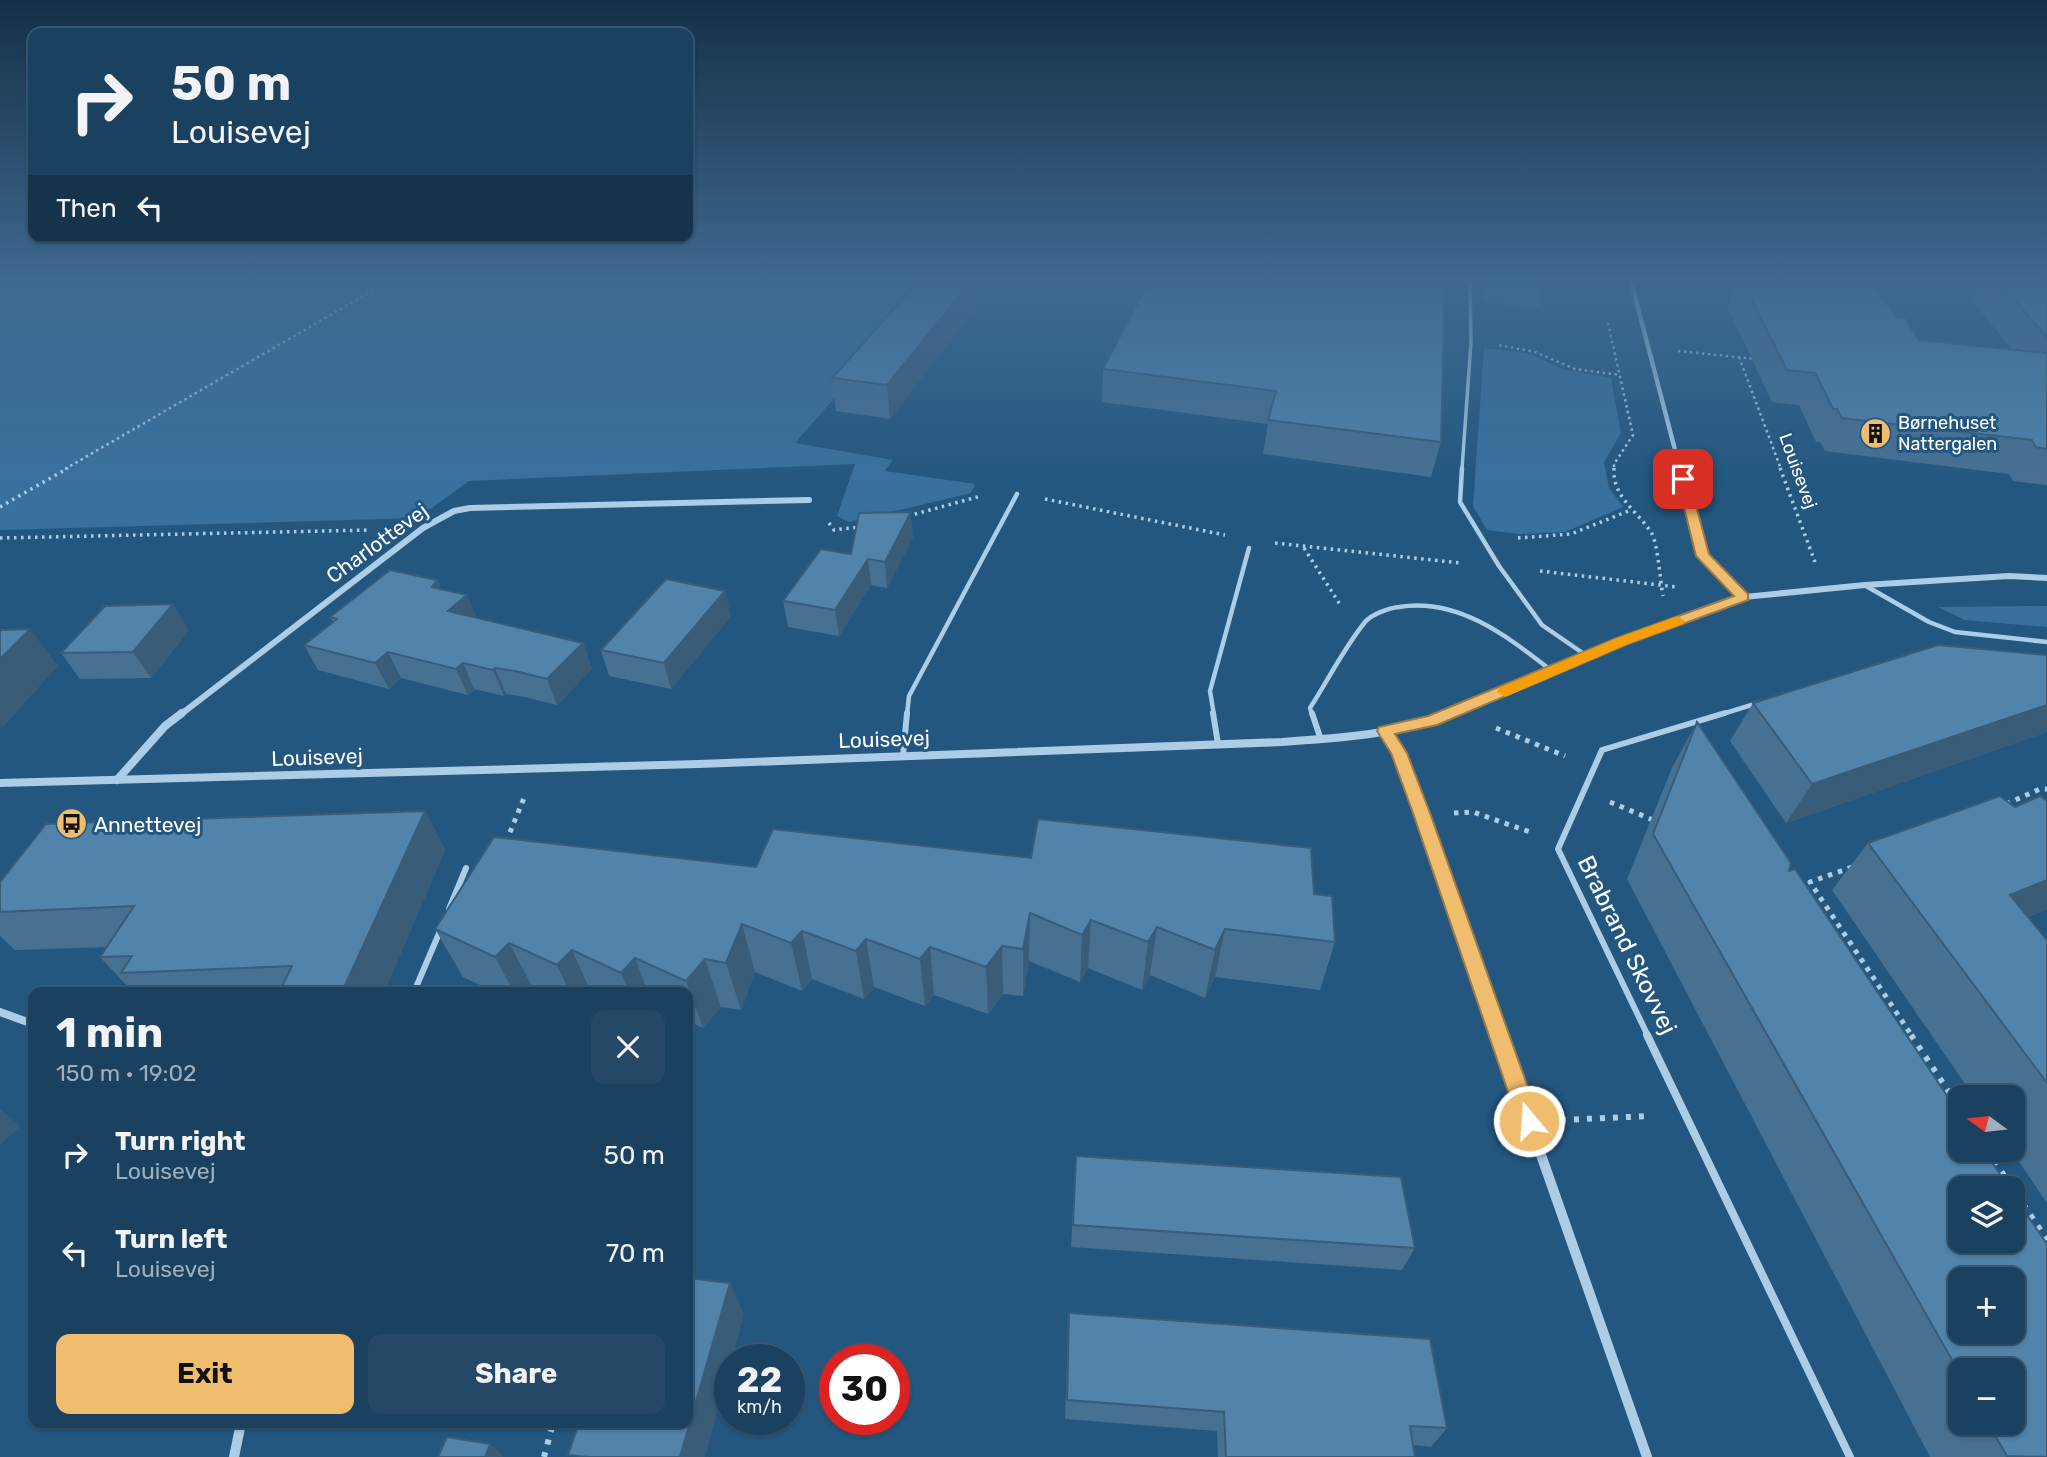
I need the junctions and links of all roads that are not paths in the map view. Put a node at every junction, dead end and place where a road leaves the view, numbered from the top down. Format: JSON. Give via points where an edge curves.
{"nodes":[{"id":1,"x":1471,"y":349,"type":"edge"},
{"id":2,"x":1650,"y":349,"type":"edge"},
{"id":3,"x":1017,"y":494,"type":"road end"},
{"id":4,"x":809,"y":500,"type":"road end"},
{"id":5,"x":1249,"y":548,"type":"dead end"},
{"id":6,"x":2047,"y":578,"type":"edge"},
{"id":7,"x":1865,"y":585,"type":"junction"},
{"id":8,"x":1744,"y":597,"type":"junction"},
{"id":9,"x":2047,"y":642,"type":"edge"},
{"id":10,"x":1587,"y":656,"type":"junction"},
{"id":11,"x":1552,"y":671,"type":"junction"},
{"id":12,"x":1769,"y":699,"type":"edge"},
{"id":13,"x":1385,"y":731,"type":"junction"},
{"id":14,"x":1321,"y":740,"type":"junction"},
{"id":15,"x":1218,"y":744,"type":"junction"},
{"id":16,"x":904,"y":756,"type":"junction"},
{"id":17,"x":117,"y":780,"type":"junction"},
{"id":18,"x":0,"y":783,"type":"edge"},
{"id":19,"x":466,"y":868,"type":"road end"},
{"id":20,"x":416,"y":987,"type":"edge"},
{"id":21,"x":0,"y":1012,"type":"edge"},
{"id":22,"x":28,"y":1022,"type":"edge"},
{"id":23,"x":240,"y":1428,"type":"edge"},
{"id":24,"x":234,"y":1457,"type":"edge"},
{"id":25,"x":1647,"y":1457,"type":"edge"},
{"id":26,"x":1850,"y":1457,"type":"edge"}],
"edges":[{"from":1,"to":10,"type":"lane","via":[[1460,502],[1542,625]]},
{"from":2,"to":8,"type":"street","via":[[1703,556]]},
{"from":3,"to":16,"type":"lane","via":[[909,696]]},
{"from":4,"to":17,"type":"street","name":"Charlottevej","via":[[454,511],[423,528],[165,726]]},
{"from":5,"to":15,"type":"lane","via":[[1210,691]]},
{"from":6,"to":7,"type":"street","name":"Louisevej"},
{"from":7,"to":8,"type":"street","name":"Louisevej"},
{"from":7,"to":9,"type":"lane","via":[[1955,632]]},
{"from":8,"to":10,"type":"street","name":"Louisevej"},
{"from":10,"to":11,"type":"street","name":"Louisevej"},
{"from":11,"to":13,"type":"street","name":"Louisevej","via":[[1432,721]]},
{"from":11,"to":14,"type":"lane","via":[[1478,619],[1433,606],[1379,612],[1367,620],[1310,708]]},
{"from":12,"to":26,"type":"lane","name":"Brabrand Skovvej","via":[[1602,750],[1558,849]]},
{"from":13,"to":14,"type":"street","name":"Louisevej"},
{"from":13,"to":25,"type":"street","via":[[1399,753],[1426,826]]},
{"from":14,"to":15,"type":"street","name":"Louisevej"},
{"from":15,"to":16,"type":"street","name":"Louisevej"},
{"from":16,"to":17,"type":"street","name":"Louisevej"},
{"from":17,"to":18,"type":"street","name":"Louisevej"},
{"from":19,"to":20,"type":"lane"},
{"from":21,"to":22,"type":"street"},
{"from":23,"to":24,"type":"street"}]}
